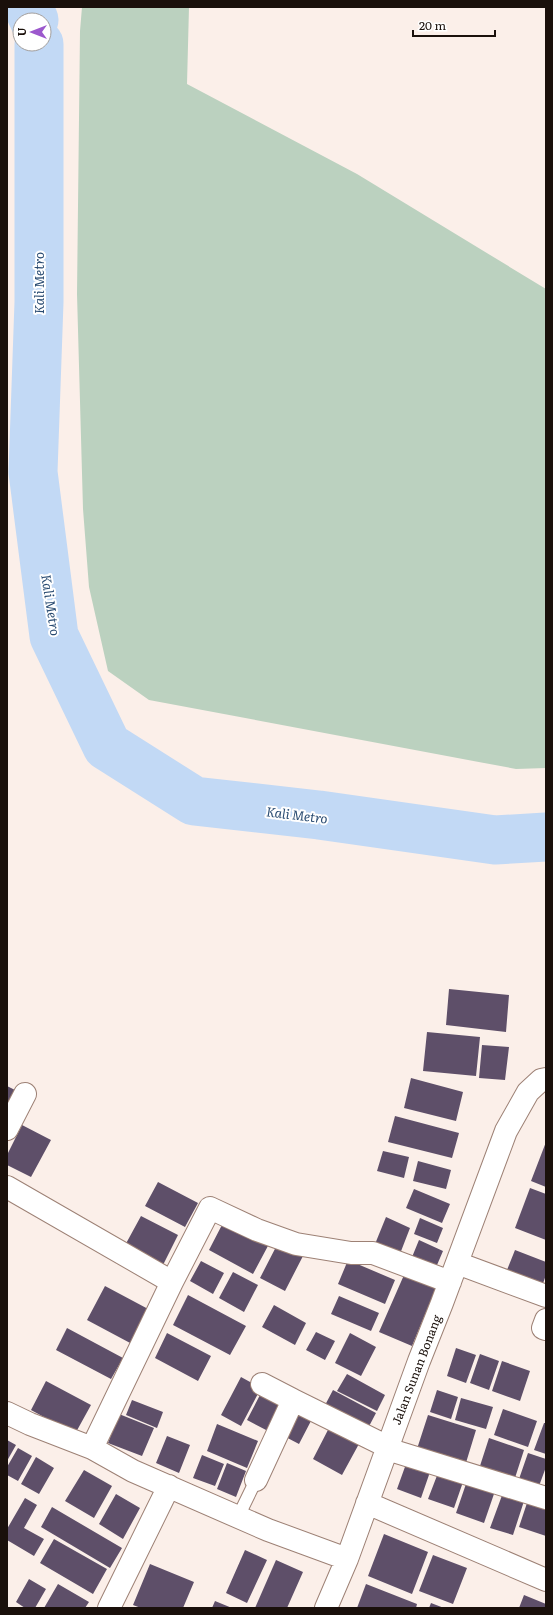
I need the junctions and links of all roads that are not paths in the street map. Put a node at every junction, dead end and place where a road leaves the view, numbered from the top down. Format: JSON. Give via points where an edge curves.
{"nodes":[{"id":1,"x":546,"y":1079,"type":"edge"},
{"id":2,"x":25,"y":1094,"type":"dead end"},
{"id":3,"x":7,"y":1129,"type":"edge"},
{"id":4,"x":7,"y":1187,"type":"edge"},
{"id":5,"x":453,"y":1273,"type":"junction"},
{"id":6,"x":172,"y":1282,"type":"junction"},
{"id":7,"x":546,"y":1296,"type":"edge"},
{"id":8,"x":546,"y":1320,"type":"edge"},
{"id":9,"x":546,"y":1329,"type":"edge"},
{"id":10,"x":262,"y":1384,"type":"dead end"},
{"id":11,"x":293,"y":1400,"type":"junction"},
{"id":12,"x":7,"y":1413,"type":"edge"},
{"id":13,"x":92,"y":1448,"type":"junction"},
{"id":14,"x":387,"y":1448,"type":"junction"},
{"id":15,"x":256,"y":1480,"type":"joint"},
{"id":16,"x":169,"y":1486,"type":"junction"},
{"id":17,"x":546,"y":1498,"type":"edge"},
{"id":18,"x":367,"y":1503,"type":"junction"},
{"id":19,"x":238,"y":1517,"type":"junction"},
{"id":20,"x":346,"y":1559,"type":"junction"},
{"id":21,"x":546,"y":1580,"type":"edge"},
{"id":22,"x":109,"y":1608,"type":"edge"},
{"id":23,"x":326,"y":1608,"type":"edge"}],
"edges":[{"from":1,"to":5,"type":"street","name":"Jalan Sunan Bonang","via":[[541,1080],[528,1092],[506,1131]]},
{"from":2,"to":3,"type":"street"},
{"from":4,"to":6,"type":"street"},
{"from":5,"to":6,"type":"street","via":[[373,1253],[351,1254],[296,1244],[257,1230],[210,1208]]},
{"from":5,"to":7,"type":"street"},
{"from":5,"to":14,"type":"street","name":"Jalan Sunan Bonang"},
{"from":6,"to":13,"type":"street"},
{"from":8,"to":9,"type":"street","via":[[543,1328]]},
{"from":10,"to":11,"type":"street"},
{"from":11,"to":14,"type":"street"},
{"from":11,"to":15,"type":"street"},
{"from":12,"to":13,"type":"street"},
{"from":13,"to":16,"type":"street","via":[[133,1471]]},
{"from":14,"to":17,"type":"street"},
{"from":14,"to":18,"type":"street","name":"Jalan Sunan Bonang"},
{"from":15,"to":19,"type":"lane"},
{"from":16,"to":19,"type":"street"},
{"from":16,"to":22,"type":"street"},
{"from":18,"to":20,"type":"street","name":"Jalan Sunan Bonang"},
{"from":18,"to":21,"type":"street"},
{"from":19,"to":20,"type":"street"},
{"from":20,"to":23,"type":"street","name":"Jalan Sunan Bonang"}]}
